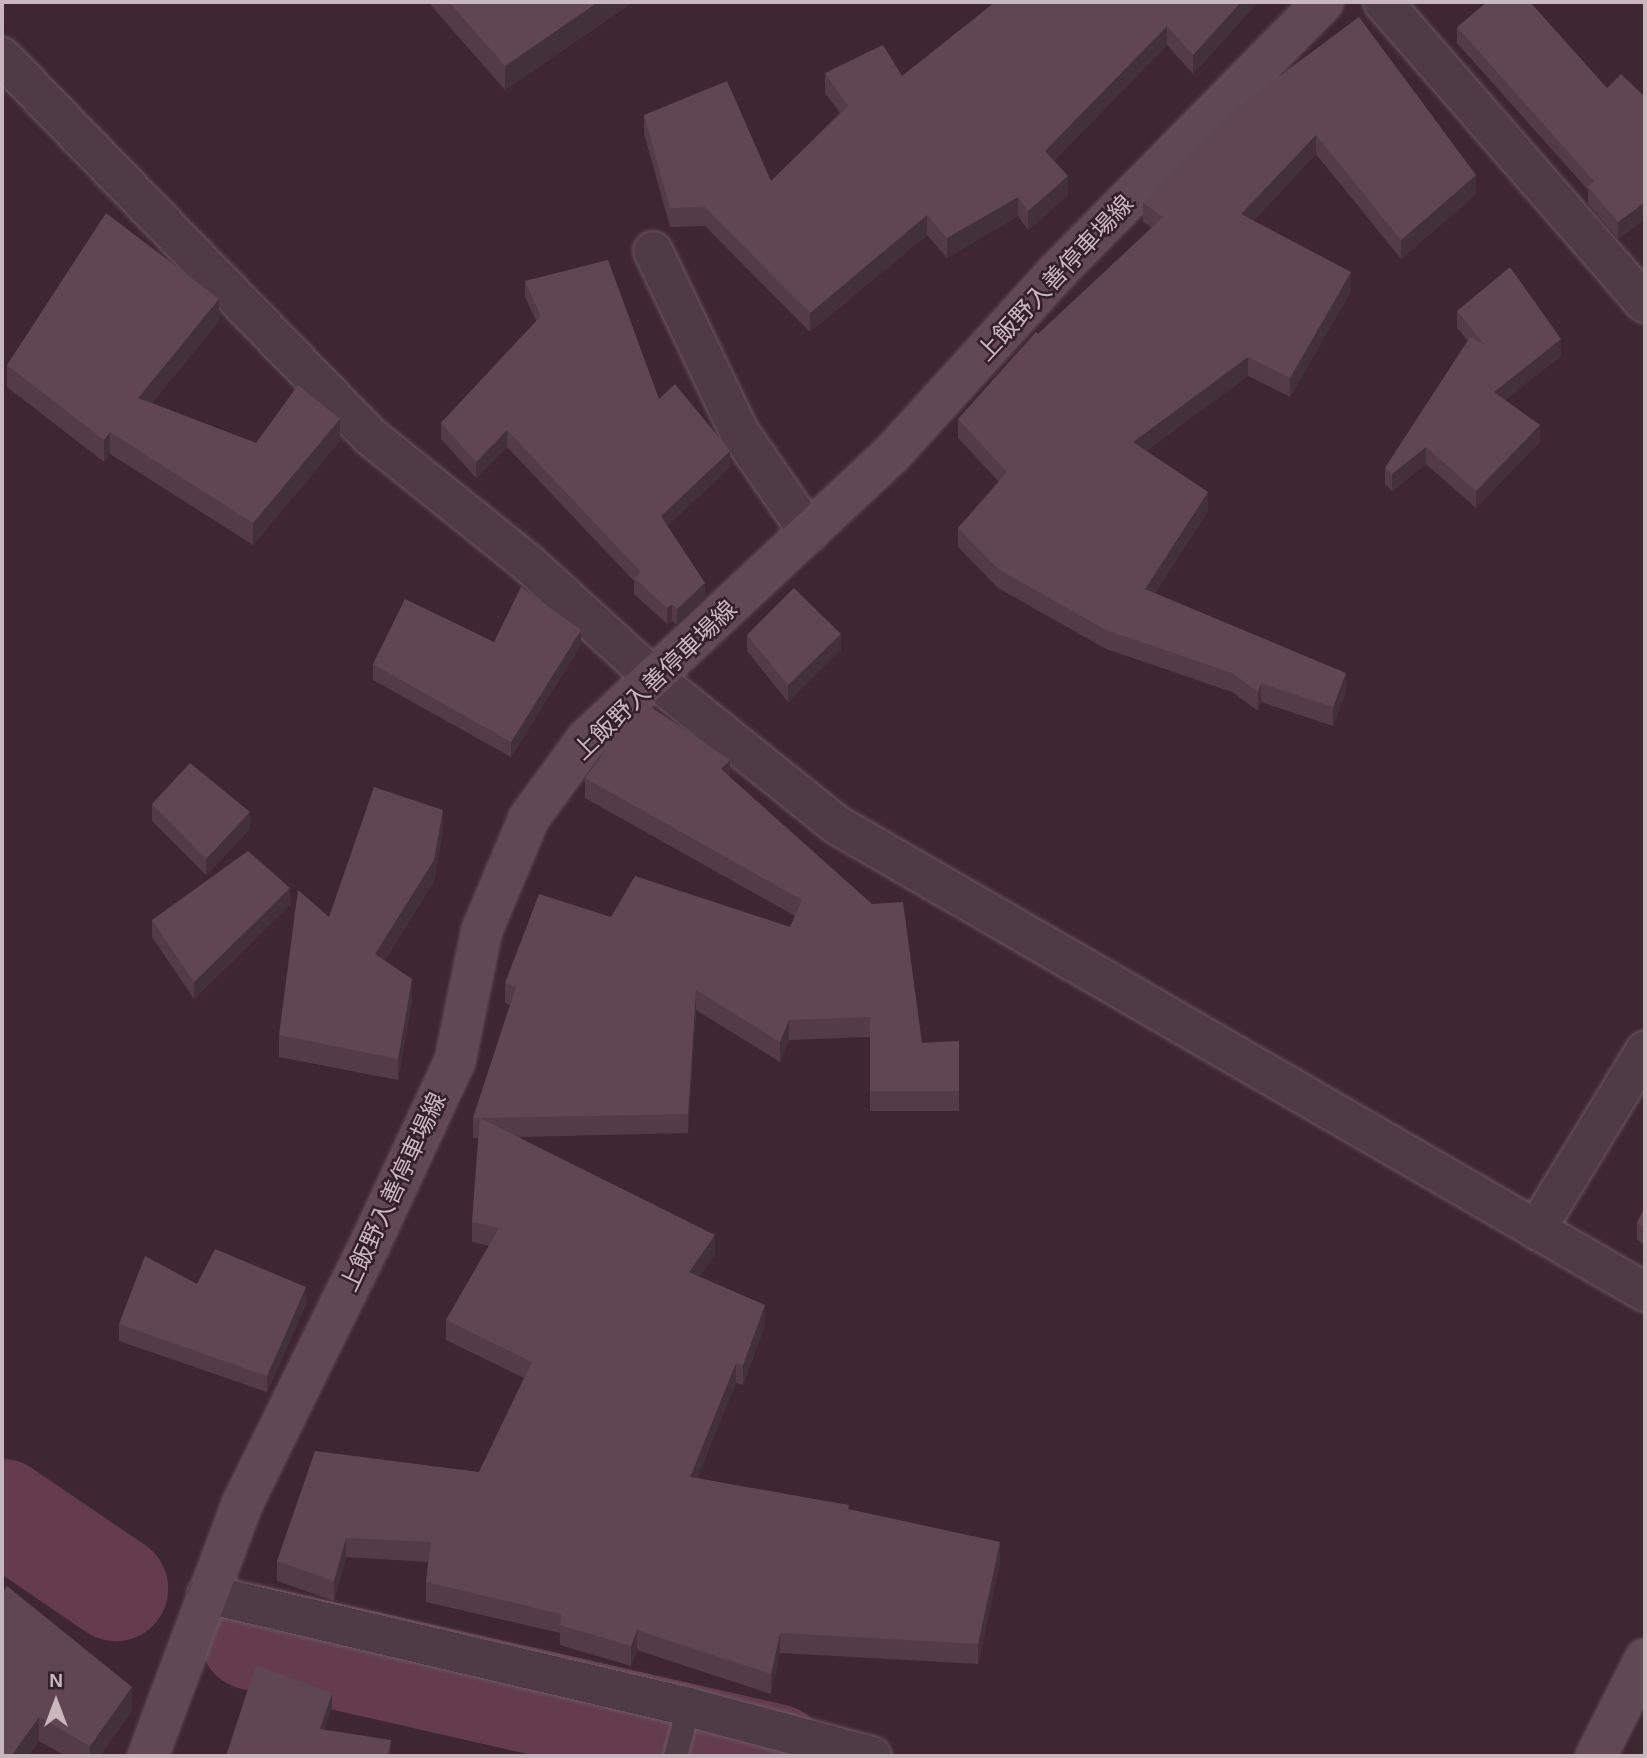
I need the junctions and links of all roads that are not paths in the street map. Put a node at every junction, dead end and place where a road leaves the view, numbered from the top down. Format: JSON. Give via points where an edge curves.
{"nodes":[{"id":1,"x":1323,"y":2,"type":"edge"},
{"id":2,"x":1383,"y":2,"type":"edge"},
{"id":3,"x":2,"y":57,"type":"edge"},
{"id":4,"x":653,"y":251,"type":"dead end"},
{"id":5,"x":1645,"y":303,"type":"edge"},
{"id":6,"x":809,"y":533,"type":"junction"},
{"id":7,"x":654,"y":678,"type":"junction"},
{"id":8,"x":1645,"y":1051,"type":"edge"},
{"id":9,"x":1536,"y":1230,"type":"junction"},
{"id":10,"x":1645,"y":1292,"type":"edge"},
{"id":11,"x":207,"y":1594,"type":"junction"},
{"id":12,"x":1645,"y":1659,"type":"edge"},
{"id":13,"x":688,"y":1707,"type":"junction"},
{"id":14,"x":148,"y":1756,"type":"edge"},
{"id":15,"x":675,"y":1756,"type":"edge"},
{"id":16,"x":872,"y":1756,"type":"edge"},
{"id":17,"x":1596,"y":1756,"type":"edge"}],
"edges":[{"from":1,"to":6,"type":"main road","name":"上飯野入善停車場線","via":[[1057,272],[891,455]]},
{"from":2,"to":5,"type":"street"},
{"from":3,"to":7,"type":"street","via":[[370,436],[528,564]]},
{"from":4,"to":6,"type":"street","via":[[740,433]]},
{"from":6,"to":7,"type":"main road","name":"上飯野入善停車場線"},
{"from":7,"to":9,"type":"street","via":[[837,825]]},
{"from":7,"to":11,"type":"main road","name":"上飯野入善停車場線","via":[[586,740],[528,818],[482,930],[454,1061],[248,1490]]},
{"from":8,"to":9,"type":"street"},
{"from":9,"to":10,"type":"street"},
{"from":11,"to":13,"type":"street"},
{"from":11,"to":14,"type":"main road","name":"上飯野入善停車場線"},
{"from":12,"to":17,"type":"main road"},
{"from":13,"to":15,"type":"lane"},
{"from":13,"to":16,"type":"street"}]}
